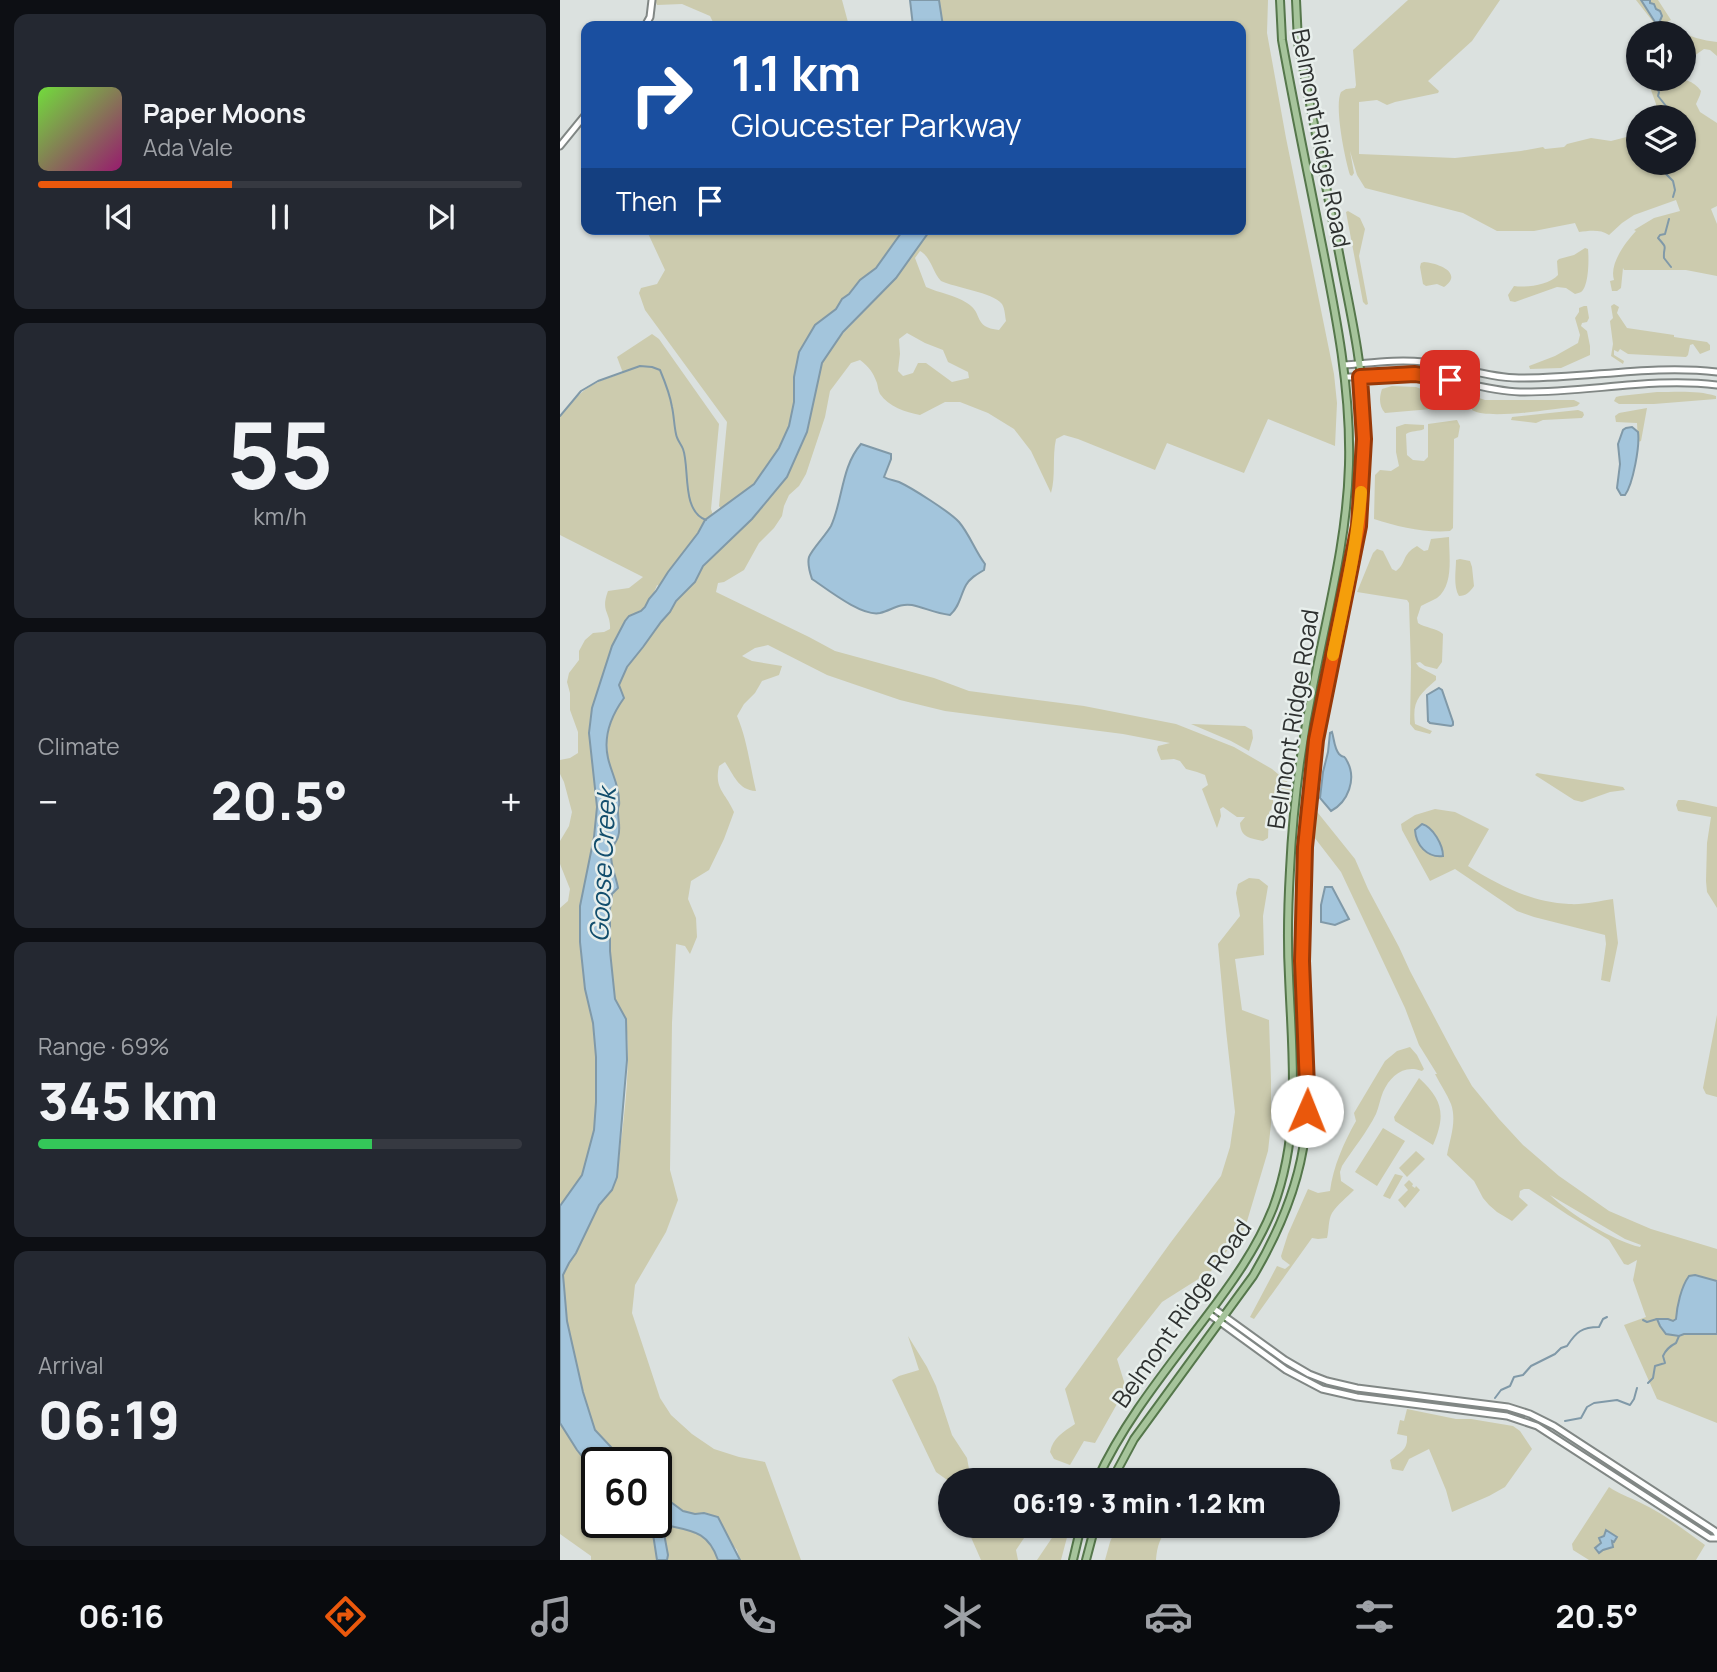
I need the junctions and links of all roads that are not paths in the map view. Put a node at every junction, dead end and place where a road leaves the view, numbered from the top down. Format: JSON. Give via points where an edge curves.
{"nodes":[{"id":1,"x":652,"y":0,"type":"edge"},
{"id":2,"x":1280,"y":0,"type":"edge"},
{"id":3,"x":1296,"y":0,"type":"edge"},
{"id":4,"x":648,"y":21,"type":"edge"},
{"id":5,"x":581,"y":120,"type":"edge"},
{"id":6,"x":560,"y":146,"type":"edge"},
{"id":7,"x":1359,"y":364,"type":"junction"},
{"id":8,"x":1344,"y":365,"type":"junction"},
{"id":9,"x":1717,"y":372,"type":"edge"},
{"id":10,"x":1345,"y":377,"type":"junction"},
{"id":11,"x":1360,"y":377,"type":"junction"},
{"id":12,"x":1717,"y":385,"type":"edge"},
{"id":13,"x":1211,"y":1311,"type":"junction"},
{"id":14,"x":1221,"y":1319,"type":"junction"},
{"id":15,"x":1103,"y":1468,"type":"edge"},
{"id":16,"x":1119,"y":1468,"type":"edge"},
{"id":17,"x":1717,"y":1536,"type":"edge"},
{"id":18,"x":1078,"y":1538,"type":"edge"},
{"id":19,"x":1092,"y":1538,"type":"edge"},
{"id":20,"x":1073,"y":1560,"type":"edge"},
{"id":21,"x":1086,"y":1560,"type":"edge"}],
"edges":[{"from":1,"to":4,"type":"main road"},
{"from":2,"to":8,"type":"main road","name":"Belmont Ridge Road","via":[[1282,40]]},
{"from":3,"to":7,"type":"main road","name":"Belmont Ridge Road","via":[[1298,42]]},
{"from":5,"to":6,"type":"main road"},
{"from":7,"to":8,"type":"main road"},
{"from":7,"to":9,"type":"main road","via":[[1423,361],[1518,378],[1654,369]]},
{"from":7,"to":11,"type":"main road","name":"Belmont Ridge Road"},
{"from":8,"to":10,"type":"main road","name":"Belmont Ridge Road"},
{"from":10,"to":11,"type":"main road"},
{"from":10,"to":13,"type":"main road","name":"Belmont Ridge Road","via":[[1349,451],[1344,530],[1307,718],[1291,853],[1291,1139],[1265,1225]]},
{"from":11,"to":12,"type":"main road","via":[[1423,375],[1517,392],[1663,383]]},
{"from":11,"to":14,"type":"main road","name":"Belmont Ridge Road","via":[[1364,439],[1359,526],[1318,729],[1306,830],[1304,1138],[1296,1181],[1277,1232],[1253,1276]]},
{"from":13,"to":14,"type":"main road"},
{"from":13,"to":15,"type":"main road","name":"Belmont Ridge Road","via":[[1124,1430]]},
{"from":14,"to":16,"type":"main road","name":"Belmont Ridge Road"},
{"from":14,"to":17,"type":"main road","via":[[1290,1373],[1322,1389],[1507,1416],[1537,1426],[1710,1538]]},
{"from":18,"to":20,"type":"main road"},
{"from":19,"to":21,"type":"main road"}]}
